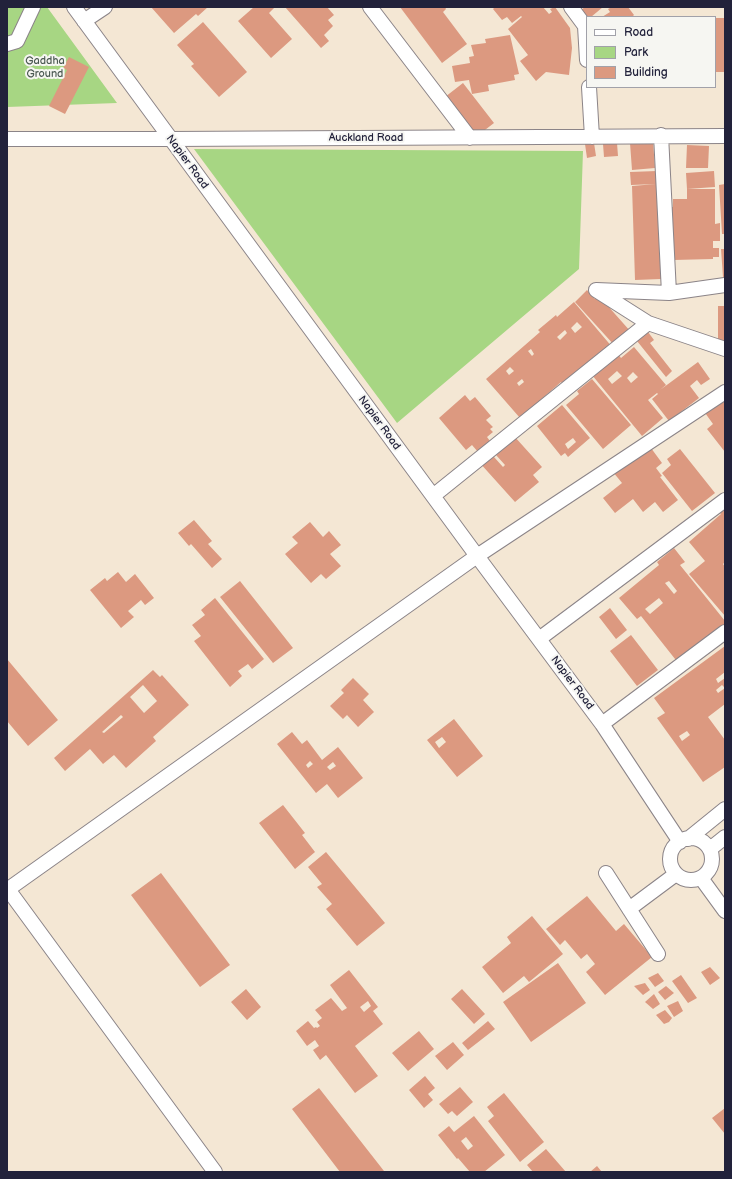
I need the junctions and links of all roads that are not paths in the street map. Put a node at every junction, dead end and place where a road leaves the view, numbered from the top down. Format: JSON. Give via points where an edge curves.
{"nodes":[{"id":1,"x":33,"y":7,"type":"edge"},
{"id":2,"x":74,"y":7,"type":"edge"},
{"id":3,"x":105,"y":7,"type":"edge"},
{"id":4,"x":370,"y":7,"type":"edge"},
{"id":5,"x":571,"y":7,"type":"edge"},
{"id":6,"x":84,"y":21,"type":"junction"},
{"id":7,"x":586,"y":43,"type":"edge"},
{"id":8,"x":7,"y":44,"type":"edge"},
{"id":9,"x":589,"y":88,"type":"edge"},
{"id":10,"x":661,"y":135,"type":"junction"},
{"id":11,"x":725,"y":136,"type":"edge"},
{"id":12,"x":592,"y":137,"type":"junction"},
{"id":13,"x":470,"y":138,"type":"junction"},
{"id":14,"x":7,"y":139,"type":"edge"},
{"id":15,"x":171,"y":139,"type":"junction"},
{"id":16,"x":725,"y":285,"type":"edge"},
{"id":17,"x":669,"y":293,"type":"junction"},
{"id":18,"x":648,"y":323,"type":"junction"},
{"id":19,"x":725,"y":349,"type":"edge"},
{"id":20,"x":725,"y":392,"type":"edge"},
{"id":21,"x":433,"y":496,"type":"junction"},
{"id":22,"x":725,"y":500,"type":"edge"},
{"id":23,"x":477,"y":556,"type":"junction"},
{"id":24,"x":725,"y":632,"type":"edge"},
{"id":25,"x":538,"y":639,"type":"junction"},
{"id":26,"x":602,"y":724,"type":"junction"},
{"id":27,"x":725,"y":809,"type":"edge"},
{"id":28,"x":725,"y":837,"type":"edge"},
{"id":29,"x":684,"y":840,"type":"junction"},
{"id":30,"x":710,"y":849,"type":"junction"},
{"id":31,"x":606,"y":873,"type":"dead end"},
{"id":32,"x":676,"y":874,"type":"junction"},
{"id":33,"x":701,"y":878,"type":"junction"},
{"id":34,"x":7,"y":889,"type":"edge"},
{"id":35,"x":629,"y":909,"type":"junction"},
{"id":36,"x":725,"y":911,"type":"edge"},
{"id":37,"x":658,"y":954,"type":"dead end"},
{"id":38,"x":215,"y":1172,"type":"edge"}],
"edges":[{"from":1,"to":8,"type":"street","via":[[17,41]]},
{"from":2,"to":6,"type":"street","name":"Napier Road"},
{"from":3,"to":6,"type":"street"},
{"from":4,"to":13,"type":"street"},
{"from":5,"to":7,"type":"street","via":[[585,26]]},
{"from":6,"to":15,"type":"street","name":"Napier Road"},
{"from":9,"to":12,"type":"street"},
{"from":10,"to":11,"type":"street","name":"Auckland Road"},
{"from":10,"to":12,"type":"street","name":"Auckland Road"},
{"from":10,"to":17,"type":"street"},
{"from":12,"to":13,"type":"street","name":"Auckland Road"},
{"from":13,"to":15,"type":"street","name":"Auckland Road"},
{"from":14,"to":15,"type":"street","name":"Auckland Road"},
{"from":15,"to":21,"type":"street","name":"Napier Road"},
{"from":16,"to":17,"type":"street"},
{"from":17,"to":18,"type":"street","via":[[596,290]]},
{"from":18,"to":19,"type":"street"},
{"from":18,"to":21,"type":"street"},
{"from":20,"to":23,"type":"street"},
{"from":21,"to":23,"type":"street","name":"Napier Road"},
{"from":22,"to":25,"type":"street"},
{"from":23,"to":25,"type":"street","name":"Napier Road"},
{"from":23,"to":34,"type":"street"},
{"from":24,"to":26,"type":"street"},
{"from":25,"to":26,"type":"street","name":"Napier Road"},
{"from":26,"to":29,"type":"street","name":"Napier Road"},
{"from":27,"to":29,"type":"street"},
{"from":28,"to":30,"type":"street"},
{"from":29,"to":30,"type":"street","via":[[697,839]]},
{"from":29,"to":32,"type":"street","via":[[674,848],[670,856],[671,866]]},
{"from":30,"to":33,"type":"street","via":[[712,860],[709,870]]},
{"from":31,"to":35,"type":"street"},
{"from":32,"to":33,"type":"street","via":[[692,881]]},
{"from":32,"to":35,"type":"street"},
{"from":33,"to":36,"type":"street"},
{"from":34,"to":38,"type":"street"},
{"from":35,"to":37,"type":"street"}]}
